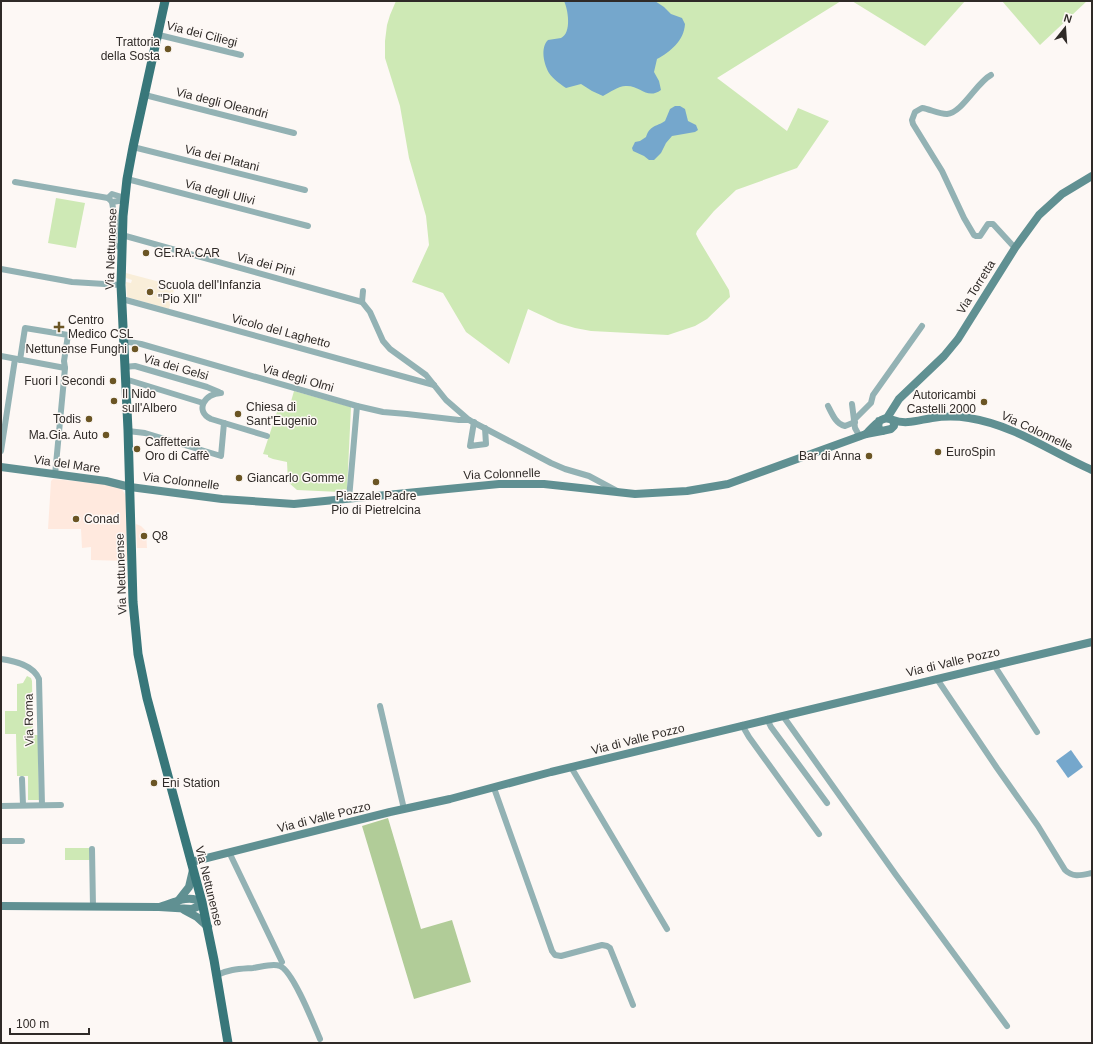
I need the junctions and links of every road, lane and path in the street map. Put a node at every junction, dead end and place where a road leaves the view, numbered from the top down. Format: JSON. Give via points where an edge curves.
{"nodes":[{"id":1,"x":165,"y":1,"type":"edge"},
{"id":2,"x":159,"y":35,"type":"junction"},
{"id":3,"x":241,"y":55,"type":"dead end"},
{"id":4,"x":991,"y":75,"type":"dead end"},
{"id":5,"x":146,"y":95,"type":"junction"},
{"id":6,"x":294,"y":133,"type":"dead end"},
{"id":7,"x":133,"y":147,"type":"junction"},
{"id":8,"x":1092,"y":176,"type":"edge"},
{"id":9,"x":127,"y":179,"type":"junction"},
{"id":10,"x":15,"y":182,"type":"dead end"},
{"id":11,"x":305,"y":190,"type":"dead end"},
{"id":12,"x":125,"y":199,"type":"junction"},
{"id":13,"x":110,"y":200,"type":"junction"},
{"id":14,"x":308,"y":226,"type":"dead end"},
{"id":15,"x":122,"y":235,"type":"junction"},
{"id":16,"x":122,"y":248,"type":"junction"},
{"id":17,"x":1015,"y":248,"type":"junction"},
{"id":18,"x":1,"y":269,"type":"edge"},
{"id":19,"x":121,"y":285,"type":"junction"},
{"id":20,"x":363,"y":291,"type":"dead end"},
{"id":21,"x":122,"y":299,"type":"junction"},
{"id":22,"x":362,"y":303,"type":"junction"},
{"id":23,"x":922,"y":326,"type":"dead end"},
{"id":24,"x":123,"y":341,"type":"junction"},
{"id":25,"x":1,"y":356,"type":"edge"},
{"id":26,"x":17,"y":359,"type":"junction"},
{"id":27,"x":124,"y":367,"type":"junction"},
{"id":28,"x":65,"y":368,"type":"junction"},
{"id":29,"x":125,"y":379,"type":"junction"},
{"id":30,"x":434,"y":385,"type":"junction"},
{"id":31,"x":4,"y":400,"type":"edge"},
{"id":32,"x":203,"y":403,"type":"junction"},
{"id":33,"x":852,"y":404,"type":"dead end"},
{"id":34,"x":356,"y":406,"type":"junction"},
{"id":35,"x":828,"y":406,"type":"dead end"},
{"id":36,"x":472,"y":421,"type":"junction"},
{"id":37,"x":855,"y":421,"type":"junction"},
{"id":38,"x":891,"y":422,"type":"junction"},
{"id":39,"x":224,"y":423,"type":"junction"},
{"id":40,"x":485,"y":428,"type":"junction"},
{"id":41,"x":128,"y":431,"type":"junction"},
{"id":42,"x":882,"y":431,"type":"junction"},
{"id":43,"x":863,"y":435,"type":"junction"},
{"id":44,"x":268,"y":436,"type":"dead end"},
{"id":45,"x":1,"y":451,"type":"edge"},
{"id":46,"x":1,"y":467,"type":"edge"},
{"id":47,"x":1092,"y":470,"type":"edge"},
{"id":48,"x":55,"y":475,"type":"junction"},
{"id":49,"x":130,"y":487,"type":"junction"},
{"id":50,"x":620,"y":493,"type":"junction"},
{"id":51,"x":348,"y":499,"type":"junction"},
{"id":52,"x":1092,"y":642,"type":"edge"},
{"id":53,"x":1,"y":660,"type":"edge"},
{"id":54,"x":994,"y":665,"type":"junction"},
{"id":55,"x":937,"y":678,"type":"junction"},
{"id":56,"x":380,"y":706,"type":"dead end"},
{"id":57,"x":783,"y":716,"type":"junction"},
{"id":58,"x":768,"y":719,"type":"junction"},
{"id":59,"x":742,"y":725,"type":"junction"},
{"id":60,"x":1037,"y":732,"type":"dead end"},
{"id":61,"x":571,"y":767,"type":"junction"},
{"id":62,"x":22,"y":779,"type":"dead end"},
{"id":63,"x":494,"y":788,"type":"junction"},
{"id":64,"x":827,"y":803,"type":"dead end"},
{"id":65,"x":23,"y":805,"type":"junction"},
{"id":66,"x":42,"y":805,"type":"junction"},
{"id":67,"x":61,"y":805,"type":"dead end"},
{"id":68,"x":1,"y":806,"type":"edge"},
{"id":69,"x":404,"y":809,"type":"junction"},
{"id":70,"x":820,"y":834,"type":"dead end"},
{"id":71,"x":1,"y":841,"type":"edge"},
{"id":72,"x":22,"y":841,"type":"dead end"},
{"id":73,"x":92,"y":850,"type":"dead end"},
{"id":74,"x":229,"y":852,"type":"junction"},
{"id":75,"x":192,"y":866,"type":"junction"},
{"id":76,"x":1092,"y":873,"type":"edge"},
{"id":77,"x":202,"y":902,"type":"junction"},
{"id":78,"x":180,"y":905,"type":"junction"},
{"id":79,"x":1,"y":906,"type":"edge"},
{"id":80,"x":93,"y":907,"type":"junction"},
{"id":81,"x":208,"y":927,"type":"junction"},
{"id":82,"x":667,"y":929,"type":"dead end"},
{"id":83,"x":282,"y":962,"type":"dead end"},
{"id":84,"x":217,"y":975,"type":"junction"},
{"id":85,"x":633,"y":1005,"type":"dead end"},
{"id":86,"x":1007,"y":1026,"type":"dead end"},
{"id":87,"x":320,"y":1039,"type":"dead end"},
{"id":88,"x":228,"y":1043,"type":"edge"}],
"edges":[{"from":1,"to":2,"type":"main road","name":"Via Nettunense"},
{"from":2,"to":3,"type":"street","name":"Via dei Ciliegi"},
{"from":2,"to":5,"type":"main road","name":"Via Nettunense"},
{"from":4,"to":17,"type":"street","via":[[984,78],[974,92],[953,112],[948,114],[922,108],[915,112],[912,120],[974,234],[978,236],[988,224],[993,224]]},
{"from":5,"to":6,"type":"street","name":"Via degli Oleandri"},
{"from":5,"to":7,"type":"main road","name":"Via Nettunense"},
{"from":7,"to":9,"type":"main road","name":"Via Nettunense"},
{"from":7,"to":11,"type":"street","name":"Via dei Platani"},
{"from":8,"to":17,"type":"street","name":"Via Torretta","via":[[1052,202]]},
{"from":9,"to":12,"type":"main road","name":"Via Nettunense"},
{"from":9,"to":14,"type":"street","name":"Via degli Ulivi"},
{"from":10,"to":13,"type":"street"},
{"from":12,"to":13,"type":"street","via":[[112,194]]},
{"from":12,"to":15,"type":"main road","name":"Via Nettunense"},
{"from":13,"to":16,"type":"street","via":[[115,220],[114,245]]},
{"from":15,"to":16,"type":"main road","name":"Via Nettunense"},
{"from":15,"to":22,"type":"street","name":"Via dei Pini"},
{"from":16,"to":19,"type":"main road","name":"Via Nettunense"},
{"from":17,"to":38,"type":"street","name":"Via Torretta","via":[[955,343],[900,399]]},
{"from":18,"to":19,"type":"street","via":[[72,282]]},
{"from":19,"to":21,"type":"main road","name":"Via Nettunense"},
{"from":20,"to":22,"type":"street"},
{"from":21,"to":24,"type":"main road","name":"Via Nettunense"},
{"from":21,"to":30,"type":"street","name":"Vicolo del Laghetto"},
{"from":22,"to":30,"type":"street","via":[[374,319],[383,341],[390,350],[424,373]]},
{"from":23,"to":37,"type":"street","via":[[873,395],[871,403]]},
{"from":24,"to":27,"type":"main road","name":"Via Nettunense"},
{"from":24,"to":34,"type":"street","name":"Via degli Olmi"},
{"from":25,"to":26,"type":"street"},
{"from":26,"to":28,"type":"street"},
{"from":26,"to":28,"type":"street","via":[[25,328],[68,335]]},
{"from":26,"to":31,"type":"street"},
{"from":27,"to":29,"type":"main road","name":"Via Nettunense"},
{"from":27,"to":32,"type":"street","name":"Via dei Gelsi","via":[[135,366],[221,393],[209,395]]},
{"from":28,"to":48,"type":"street"},
{"from":29,"to":32,"type":"street"},
{"from":29,"to":41,"type":"main road","name":"Via Nettunense"},
{"from":30,"to":36,"type":"street","via":[[446,400]]},
{"from":31,"to":45,"type":"street"},
{"from":32,"to":39,"type":"street","via":[[206,416]]},
{"from":33,"to":37,"type":"street"},
{"from":34,"to":36,"type":"street","name":"Via degli Olmi","via":[[383,412]]},
{"from":34,"to":51,"type":"street"},
{"from":35,"to":37,"type":"street","via":[[841,425],[845,426]]},
{"from":36,"to":40,"type":"street"},
{"from":36,"to":40,"type":"street","via":[[470,446],[486,444]]},
{"from":37,"to":43,"type":"street","via":[[855,428]]},
{"from":38,"to":42,"type":"street","name":"Via Colonnelle","via":[[891,429]]},
{"from":38,"to":42,"type":"street","via":[[878,428]]},
{"from":38,"to":43,"type":"street","name":"Via Colonnelle"},
{"from":38,"to":47,"type":"street","name":"Via Colonnelle","via":[[956,416],[984,421],[1012,431]]},
{"from":39,"to":41,"type":"street","via":[[221,456],[145,433]]},
{"from":39,"to":44,"type":"street"},
{"from":40,"to":50,"type":"street","via":[[551,463],[589,476]]},
{"from":41,"to":49,"type":"main road","name":"Via Nettunense"},
{"from":42,"to":43,"type":"street","name":"Via Colonnelle"},
{"from":43,"to":50,"type":"street","name":"Via Colonnelle","via":[[721,486],[672,493]]},
{"from":46,"to":48,"type":"street","name":"Via del Mare"},
{"from":48,"to":49,"type":"street","name":"Via del Mare","via":[[106,481]]},
{"from":49,"to":51,"type":"street","name":"Via Colonnelle","via":[[274,503],[294,504]]},
{"from":49,"to":75,"type":"main road","name":"Via Nettunense","via":[[133,602],[140,668]]},
{"from":50,"to":51,"type":"street","name":"Via Colonnelle","via":[[524,483]]},
{"from":52,"to":54,"type":"street","name":"Via di Valle Pozzo"},
{"from":53,"to":66,"type":"street","name":"Via Roma","via":[[27,667],[35,672],[39,679]]},
{"from":54,"to":55,"type":"street","name":"Via di Valle Pozzo"},
{"from":54,"to":60,"type":"street"},
{"from":55,"to":57,"type":"street","name":"Via di Valle Pozzo"},
{"from":55,"to":76,"type":"street","via":[[1065,870],[1075,875]]},
{"from":56,"to":69,"type":"street"},
{"from":57,"to":58,"type":"street","name":"Via di Valle Pozzo"},
{"from":57,"to":86,"type":"street"},
{"from":58,"to":59,"type":"street","name":"Via di Valle Pozzo"},
{"from":58,"to":64,"type":"street","via":[[771,727]]},
{"from":59,"to":61,"type":"street","name":"Via di Valle Pozzo"},
{"from":59,"to":70,"type":"street"},
{"from":61,"to":63,"type":"street","name":"Via di Valle Pozzo"},
{"from":61,"to":82,"type":"street"},
{"from":62,"to":65,"type":"street"},
{"from":63,"to":69,"type":"street","name":"Via di Valle Pozzo"},
{"from":63,"to":85,"type":"street","via":[[552,951],[561,956],[602,945],[609,946]]},
{"from":65,"to":66,"type":"street"},
{"from":65,"to":68,"type":"street"},
{"from":66,"to":67,"type":"street"},
{"from":69,"to":74,"type":"street","name":"Via di Valle Pozzo"},
{"from":71,"to":72,"type":"street"},
{"from":73,"to":80,"type":"street"},
{"from":74,"to":75,"type":"street","name":"Via di Valle Pozzo"},
{"from":74,"to":83,"type":"street"},
{"from":75,"to":77,"type":"main road","name":"Via Nettunense"},
{"from":75,"to":78,"type":"street","via":[[189,886]]},
{"from":77,"to":78,"type":"street","via":[[194,909]]},
{"from":77,"to":81,"type":"main road","name":"Via Nettunense"},
{"from":78,"to":80,"type":"street"},
{"from":78,"to":81,"type":"street"},
{"from":79,"to":80,"type":"street"},
{"from":81,"to":84,"type":"main road","name":"Via Nettunense"},
{"from":84,"to":87,"type":"street","via":[[233,969],[281,966],[296,987]]},
{"from":84,"to":88,"type":"main road","name":"Via Nettunense"}]}
